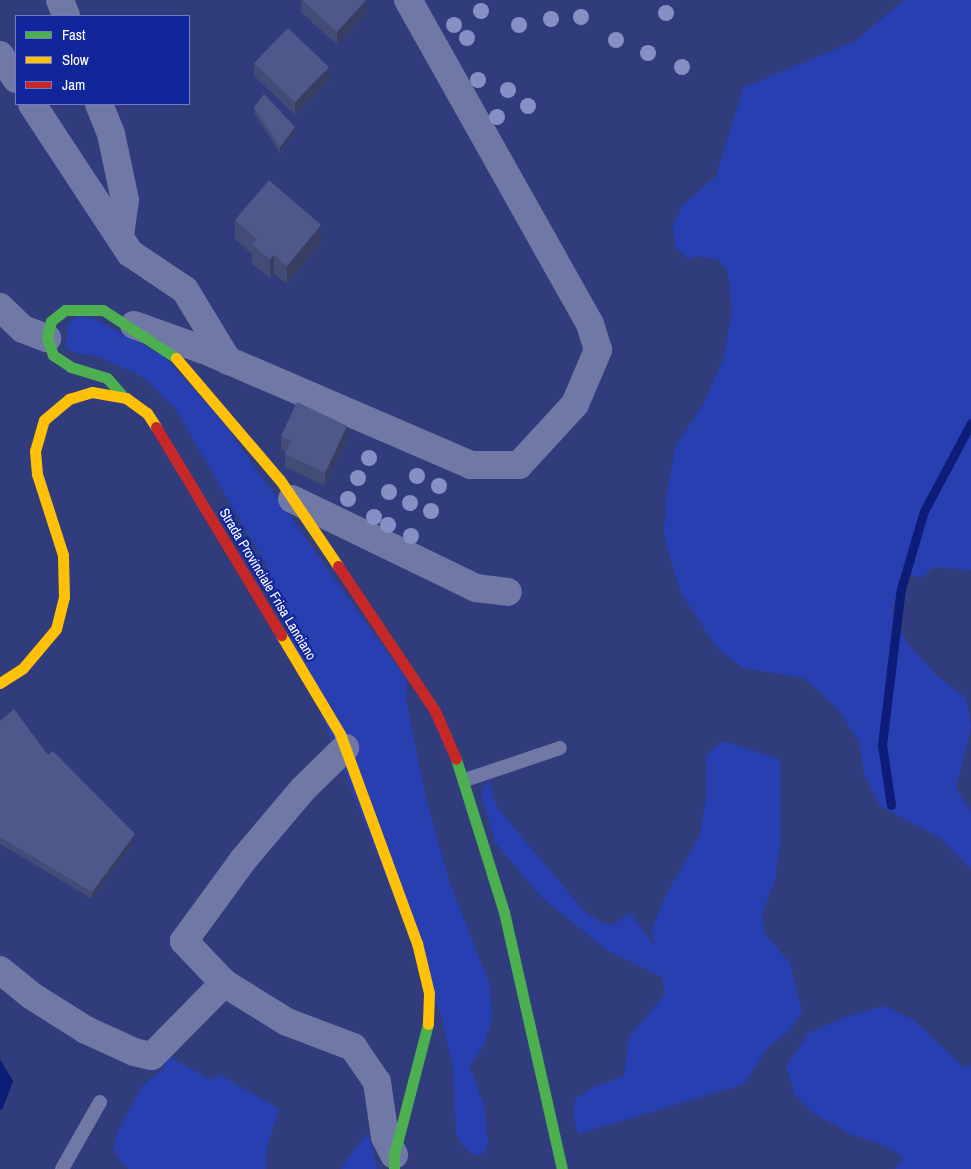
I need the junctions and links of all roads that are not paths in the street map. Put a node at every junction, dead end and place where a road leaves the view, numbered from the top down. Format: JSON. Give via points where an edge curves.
{"nodes":[{"id":1,"x":60,"y":0,"type":"edge"},
{"id":2,"x":408,"y":0,"type":"edge"},
{"id":3,"x":66,"y":15,"type":"edge"},
{"id":4,"x":0,"y":55,"type":"edge"},
{"id":5,"x":15,"y":78,"type":"edge"},
{"id":6,"x":33,"y":105,"type":"edge"},
{"id":7,"x":99,"y":105,"type":"edge"},
{"id":8,"x":120,"y":237,"type":"junction"},
{"id":9,"x":0,"y":307,"type":"edge"},
{"id":10,"x":121,"y":320,"type":"junction"},
{"id":11,"x":47,"y":338,"type":"junction"},
{"id":12,"x":228,"y":361,"type":"junction"},
{"id":13,"x":126,"y":398,"type":"junction"},
{"id":14,"x":292,"y":499,"type":"junction"},
{"id":15,"x":508,"y":592,"type":"dead end"},
{"id":16,"x":0,"y":684,"type":"edge"},
{"id":17,"x":345,"y":748,"type":"junction"},
{"id":18,"x":560,"y":748,"type":"dead end"},
{"id":19,"x":465,"y":780,"type":"junction"},
{"id":20,"x":0,"y":970,"type":"edge"},
{"id":21,"x":224,"y":982,"type":"junction"},
{"id":22,"x":100,"y":1102,"type":"dead end"},
{"id":23,"x":394,"y":1162,"type":"edge"},
{"id":24,"x":62,"y":1169,"type":"edge"},
{"id":25,"x":562,"y":1169,"type":"edge"}],
"edges":[{"from":1,"to":3,"type":"street"},
{"from":2,"to":12,"type":"street","via":[[590,324],[598,350],[575,404],[519,465],[471,465]]},
{"from":4,"to":5,"type":"street"},
{"from":6,"to":8,"type":"street"},
{"from":7,"to":8,"type":"street","via":[[111,134],[125,200]]},
{"from":8,"to":12,"type":"street","via":[[130,253],[185,290]]},
{"from":9,"to":11,"type":"street","via":[[23,329]]},
{"from":10,"to":11,"type":"street","via":[[103,310],[65,310],[51,321]]},
{"from":10,"to":12,"type":"street"},
{"from":10,"to":14,"type":"street","via":[[179,360]]},
{"from":11,"to":13,"type":"street","via":[[53,355],[70,367],[107,378]]},
{"from":13,"to":16,"type":"street","name":"Strada Provinciale Frisa Lanciano","via":[[92,392],[69,399],[44,420],[35,451],[37,474],[63,555],[64,597],[56,628],[23,668]]},
{"from":13,"to":17,"type":"street","name":"Strada Provinciale Frisa Lanciano","via":[[147,413],[164,438]]},
{"from":14,"to":15,"type":"street","via":[[476,588]]},
{"from":14,"to":19,"type":"street","via":[[435,711]]},
{"from":17,"to":21,"type":"street","via":[[297,796],[243,860],[184,941]]},
{"from":17,"to":23,"type":"street","name":"Strada Provinciale Frisa Lanciano","via":[[413,934],[429,993],[428,1032]]},
{"from":18,"to":19,"type":"lane"},
{"from":19,"to":25,"type":"street","via":[[504,912]]},
{"from":20,"to":21,"type":"street","via":[[32,996],[86,1030],[134,1052],[152,1056]]},
{"from":21,"to":23,"type":"street","via":[[287,1022],[352,1048],[377,1082],[385,1137]]},
{"from":22,"to":24,"type":"lane"}]}
